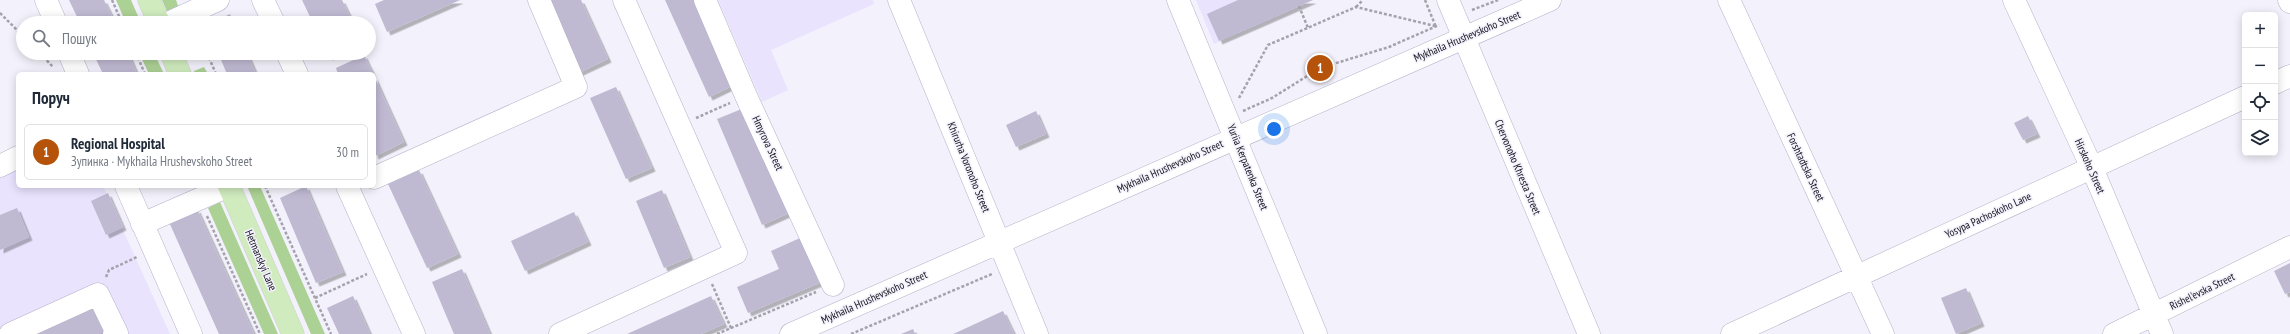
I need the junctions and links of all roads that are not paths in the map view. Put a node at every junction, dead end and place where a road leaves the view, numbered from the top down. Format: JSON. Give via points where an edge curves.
{"nodes":[{"id":1,"x":46,"y":0,"type":"edge"},
{"id":2,"x":149,"y":0,"type":"edge"},
{"id":3,"x":218,"y":0,"type":"edge"},
{"id":4,"x":263,"y":0,"type":"edge"},
{"id":5,"x":539,"y":0,"type":"edge"},
{"id":6,"x":624,"y":0,"type":"edge"},
{"id":7,"x":705,"y":0,"type":"edge"},
{"id":8,"x":899,"y":0,"type":"edge"},
{"id":9,"x":1178,"y":0,"type":"edge"},
{"id":10,"x":1550,"y":0,"type":"edge"},
{"id":11,"x":1729,"y":0,"type":"edge"},
{"id":12,"x":2014,"y":0,"type":"edge"},
{"id":13,"x":1453,"y":14,"type":"edge"},
{"id":14,"x":53,"y":16,"type":"edge"},
{"id":15,"x":156,"y":16,"type":"edge"},
{"id":16,"x":183,"y":16,"type":"edge"},
{"id":17,"x":271,"y":16,"type":"edge"},
{"id":18,"x":1454,"y":42,"type":"junction"},
{"id":19,"x":174,"y":60,"type":"edge"},
{"id":20,"x":290,"y":60,"type":"edge"},
{"id":21,"x":62,"y":61,"type":"edge"},
{"id":22,"x":76,"y":72,"type":"edge"},
{"id":23,"x":179,"y":72,"type":"edge"},
{"id":24,"x":296,"y":72,"type":"edge"},
{"id":25,"x":2290,"y":76,"type":"edge"},
{"id":26,"x":2278,"y":82,"type":"edge"},
{"id":27,"x":2242,"y":98,"type":"edge"},
{"id":28,"x":1232,"y":127,"type":"junction"},
{"id":29,"x":16,"y":158,"type":"edge"},
{"id":30,"x":0,"y":166,"type":"edge"},
{"id":31,"x":2092,"y":168,"type":"junction"},
{"id":32,"x":376,"y":177,"type":"edge"},
{"id":33,"x":127,"y":188,"type":"edge"},
{"id":34,"x":225,"y":188,"type":"edge"},
{"id":35,"x":230,"y":188,"type":"edge"},
{"id":36,"x":350,"y":188,"type":"edge"},
{"id":37,"x":142,"y":224,"type":"junction"},
{"id":38,"x":999,"y":242,"type":"junction"},
{"id":39,"x":2290,"y":247,"type":"edge"},
{"id":40,"x":1856,"y":276,"type":"junction"},
{"id":41,"x":832,"y":285,"type":"road end"},
{"id":42,"x":2158,"y":325,"type":"edge"},
{"id":43,"x":10,"y":334,"type":"edge"},
{"id":44,"x":114,"y":334,"type":"edge"},
{"id":45,"x":191,"y":334,"type":"edge"},
{"id":46,"x":293,"y":334,"type":"edge"},
{"id":47,"x":414,"y":334,"type":"edge"},
{"id":48,"x":560,"y":334,"type":"edge"},
{"id":49,"x":791,"y":334,"type":"edge"},
{"id":50,"x":1038,"y":334,"type":"edge"},
{"id":51,"x":1316,"y":334,"type":"edge"},
{"id":52,"x":1589,"y":334,"type":"edge"},
{"id":53,"x":1732,"y":334,"type":"edge"},
{"id":54,"x":1883,"y":334,"type":"edge"},
{"id":55,"x":2114,"y":334,"type":"edge"}],
"edges":[{"from":1,"to":14,"type":"street"},
{"from":2,"to":15,"type":"main road"},
{"from":3,"to":16,"type":"street"},
{"from":4,"to":17,"type":"street"},
{"from":5,"to":32,"type":"street","via":[[576,87]]},
{"from":6,"to":48,"type":"street","via":[[736,253]]},
{"from":7,"to":41,"type":"street","name":"Hmyrova Street"},
{"from":8,"to":38,"type":"street","name":"Khirurha Voronoho Street"},
{"from":9,"to":28,"type":"street","name":"Yuriia Kerpatenka Street"},
{"from":10,"to":18,"type":"street","name":"Mykhaila Hrushevskoho Street"},
{"from":11,"to":40,"type":"street","name":"Forshtadtska Street"},
{"from":12,"to":31,"type":"street","name":"Hirskoho Street"},
{"from":13,"to":18,"type":"street","name":"Chervonoho Khresta Street"},
{"from":18,"to":28,"type":"street","name":"Mykhaila Hrushevskoho Street"},
{"from":18,"to":52,"type":"street","name":"Chervonoho Khresta Street"},
{"from":19,"to":23,"type":"main road"},
{"from":20,"to":24,"type":"street"},
{"from":21,"to":22,"type":"street"},
{"from":25,"to":26,"type":"street"},
{"from":27,"to":31,"type":"street","name":"Yosypa Pachoskoho Lane"},
{"from":28,"to":38,"type":"street","name":"Mykhaila Hrushevskoho Street"},
{"from":28,"to":51,"type":"street","name":"Yuriia Kerpatenka Street"},
{"from":29,"to":30,"type":"street"},
{"from":31,"to":40,"type":"street","name":"Yosypa Pachoskoho Lane"},
{"from":31,"to":42,"type":"street","name":"Hirskoho Street"},
{"from":33,"to":37,"type":"street"},
{"from":34,"to":37,"type":"street"},
{"from":35,"to":46,"type":"main road","name":"Hetmanskyi Lane"},
{"from":36,"to":47,"type":"street"},
{"from":37,"to":45,"type":"street"},
{"from":38,"to":49,"type":"street","name":"Mykhaila Hrushevskoho Street"},
{"from":38,"to":50,"type":"street","name":"Khirurha Voronoho Street"},
{"from":39,"to":42,"type":"street","name":"Rishel'evska Street"},
{"from":40,"to":53,"type":"street","name":"Yosypa Pachoskoho Lane"},
{"from":40,"to":54,"type":"street","name":"Forshtadtska Street"},
{"from":42,"to":55,"type":"street","name":"Rishel'evska Street"},
{"from":43,"to":44,"type":"street","via":[[98,294],[117,333]]}]}
